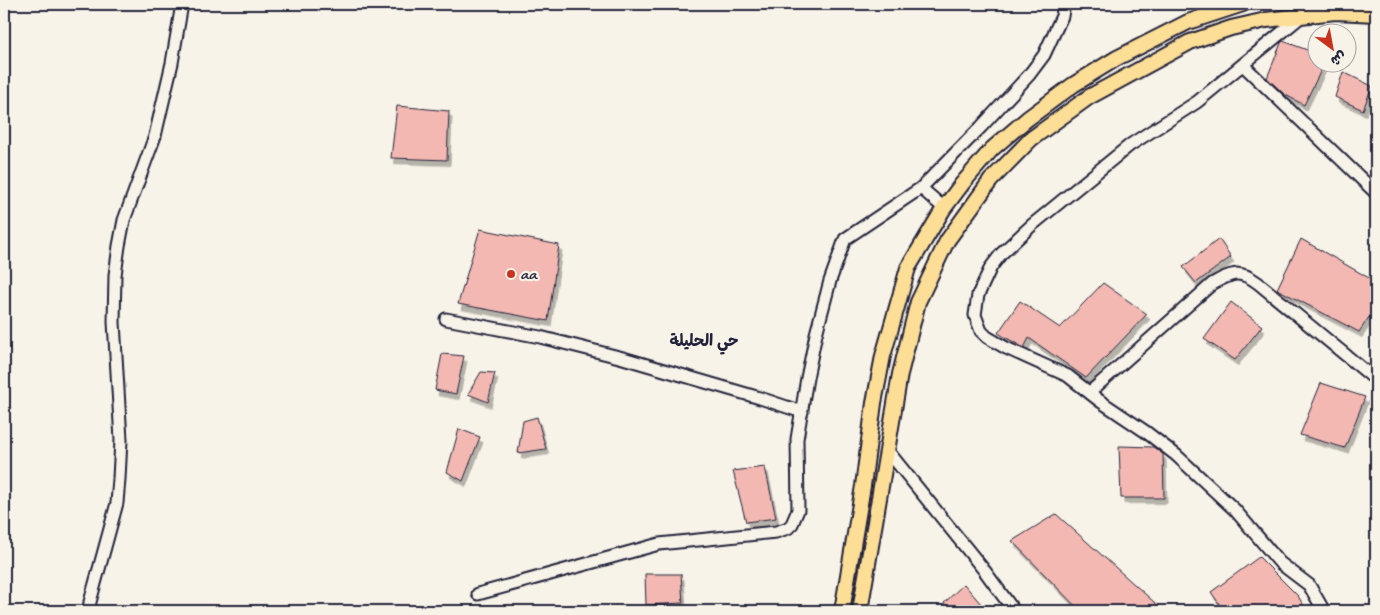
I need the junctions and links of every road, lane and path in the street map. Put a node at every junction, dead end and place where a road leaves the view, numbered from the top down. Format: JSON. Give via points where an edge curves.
{"nodes":[{"id":1,"x":182,"y":4,"type":"edge"},
{"id":2,"x":1064,"y":4,"type":"edge"},
{"id":3,"x":1243,"y":4,"type":"edge"},
{"id":4,"x":1376,"y":14,"type":"edge"},
{"id":5,"x":1303,"y":16,"type":"junction"},
{"id":6,"x":1244,"y":65,"type":"junction"},
{"id":7,"x":921,"y":188,"type":"junction"},
{"id":8,"x":1376,"y":193,"type":"edge"},
{"id":9,"x":944,"y":208,"type":"junction"},
{"id":10,"x":446,"y":319,"type":"dead end"},
{"id":11,"x":1376,"y":377,"type":"edge"},
{"id":12,"x":1090,"y":392,"type":"junction"},
{"id":13,"x":802,"y":412,"type":"junction"},
{"id":14,"x":887,"y":450,"type":"junction"},
{"id":15,"x":478,"y":594,"type":"dead end"},
{"id":16,"x":89,"y":611,"type":"edge"},
{"id":17,"x":842,"y":611,"type":"edge"},
{"id":18,"x":860,"y":611,"type":"edge"},
{"id":19,"x":1014,"y":611,"type":"edge"},
{"id":20,"x":1324,"y":611,"type":"edge"}],
"edges":[{"from":1,"to":16,"type":"street","via":[[155,136],[124,220],[119,246],[114,322],[121,440],[119,479],[117,503]]},
{"from":2,"to":7,"type":"street","via":[[1055,35],[1029,75]]},
{"from":3,"to":9,"type":"main road","via":[[1188,22],[1117,58],[1074,85],[992,149]]},
{"from":4,"to":5,"type":"main road","via":[[1335,12]]},
{"from":5,"to":6,"type":"street"},
{"from":5,"to":14,"type":"main road","via":[[1231,28],[1164,55],[1081,102],[1031,139],[991,180],[947,242],[918,302],[900,374]]},
{"from":6,"to":8,"type":"street"},
{"from":6,"to":12,"type":"street","via":[[1197,102],[1098,170],[1001,254],[984,281],[975,315],[977,324],[987,337],[1068,376]]},
{"from":7,"to":9,"type":"street"},
{"from":7,"to":13,"type":"street","via":[[846,239],[832,274],[816,334]]},
{"from":9,"to":17,"type":"main road","via":[[908,268],[882,356]]},
{"from":10,"to":13,"type":"street","via":[[540,337],[623,358]]},
{"from":11,"to":12,"type":"street","via":[[1258,282],[1238,273],[1212,284]]},
{"from":12,"to":20,"type":"street","via":[[1195,471],[1235,510],[1280,563],[1309,585]]},
{"from":13,"to":15,"type":"street","via":[[796,454],[798,510],[788,528],[659,544]]},
{"from":14,"to":18,"type":"main road"},
{"from":14,"to":19,"type":"street"}]}
